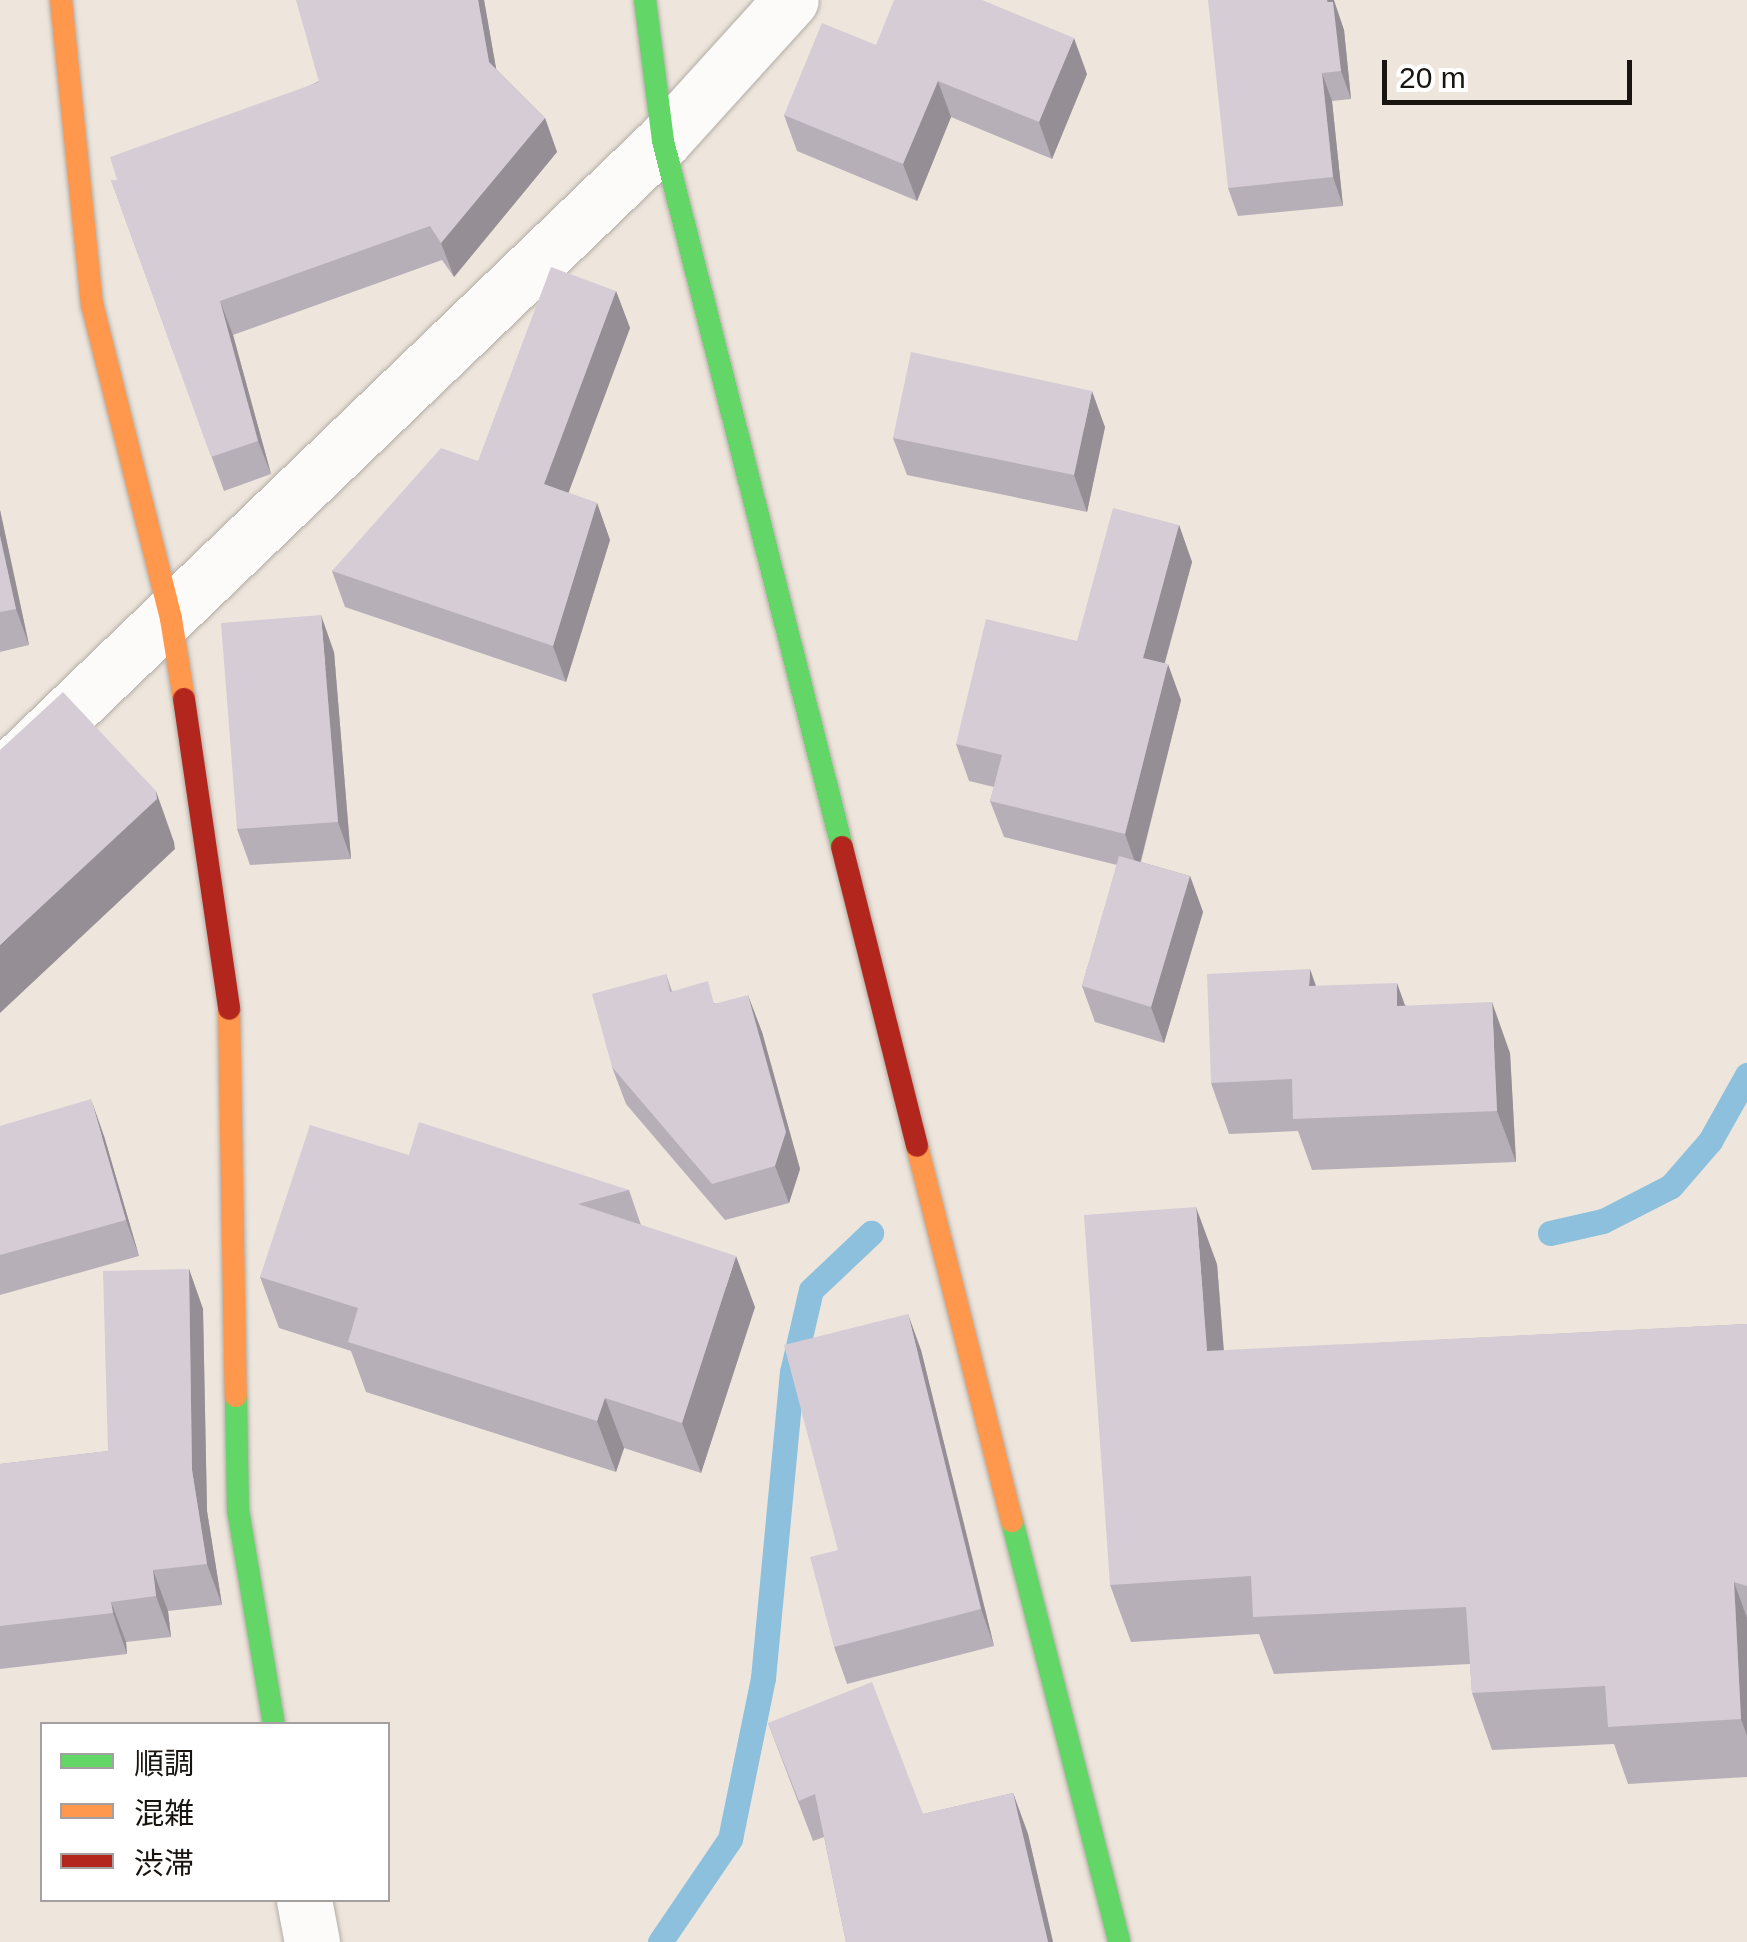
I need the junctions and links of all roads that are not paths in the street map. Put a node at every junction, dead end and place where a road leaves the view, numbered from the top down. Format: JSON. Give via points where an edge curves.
{"nodes":[{"id":1,"x":60,"y":0,"type":"edge"},
{"id":2,"x":644,"y":0,"type":"edge"},
{"id":3,"x":791,"y":0,"type":"edge"},
{"id":4,"x":663,"y":141,"type":"junction"},
{"id":5,"x":171,"y":619,"type":"junction"},
{"id":6,"x":0,"y":778,"type":"edge"},
{"id":7,"x":274,"y":1722,"type":"edge"},
{"id":8,"x":304,"y":1902,"type":"edge"},
{"id":9,"x":312,"y":1942,"type":"edge"},
{"id":10,"x":1119,"y":1942,"type":"edge"}],
"edges":[{"from":1,"to":5,"type":"street","via":[[92,304]]},
{"from":2,"to":4,"type":"street"},
{"from":3,"to":4,"type":"street"},
{"from":4,"to":5,"type":"street"},
{"from":4,"to":10,"type":"street"},
{"from":5,"to":6,"type":"street"},
{"from":5,"to":7,"type":"street","via":[[229,991],[238,1510]]},
{"from":8,"to":9,"type":"street"}]}
